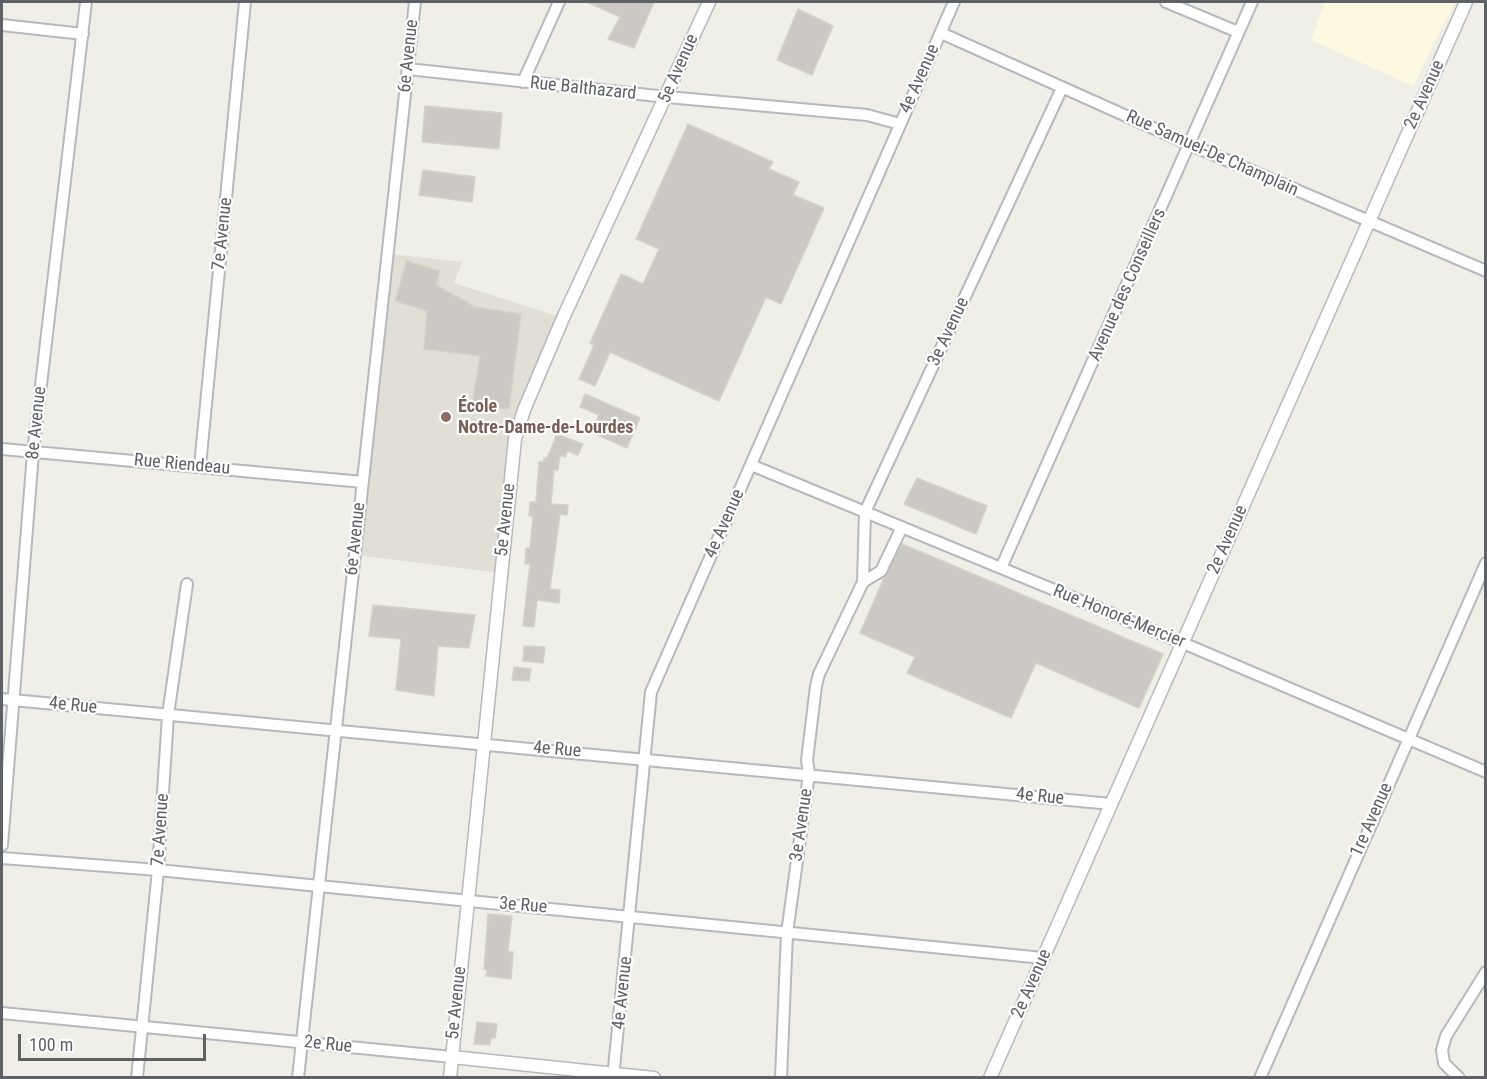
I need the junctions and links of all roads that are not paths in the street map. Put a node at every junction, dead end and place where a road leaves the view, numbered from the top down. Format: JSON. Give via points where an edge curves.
{"nodes":[{"id":1,"x":86,"y":2,"type":"edge"},
{"id":2,"x":246,"y":2,"type":"edge"},
{"id":3,"x":415,"y":2,"type":"edge"},
{"id":4,"x":559,"y":2,"type":"edge"},
{"id":5,"x":710,"y":2,"type":"edge"},
{"id":6,"x":954,"y":2,"type":"edge"},
{"id":7,"x":1166,"y":2,"type":"edge"},
{"id":8,"x":1252,"y":2,"type":"edge"},
{"id":9,"x":1466,"y":2,"type":"edge"},
{"id":10,"x":2,"y":25,"type":"edge"},
{"id":11,"x":1238,"y":32,"type":"junction"},
{"id":12,"x":941,"y":33,"type":"junction"},
{"id":13,"x":83,"y":34,"type":"junction"},
{"id":14,"x":408,"y":69,"type":"junction"},
{"id":15,"x":523,"y":82,"type":"junction"},
{"id":16,"x":1062,"y":88,"type":"junction"},
{"id":17,"x":666,"y":97,"type":"junction"},
{"id":18,"x":900,"y":124,"type":"junction"},
{"id":19,"x":1191,"y":145,"type":"junction"},
{"id":20,"x":1368,"y":222,"type":"junction"},
{"id":21,"x":1485,"y":271,"type":"edge"},
{"id":22,"x":2,"y":449,"type":"edge"},
{"id":23,"x":33,"y":453,"type":"junction"},
{"id":24,"x":751,"y":465,"type":"junction"},
{"id":25,"x":200,"y":466,"type":"junction"},
{"id":26,"x":363,"y":482,"type":"junction"},
{"id":27,"x":865,"y":512,"type":"junction"},
{"id":28,"x":902,"y":527,"type":"junction"},
{"id":29,"x":1485,"y":563,"type":"edge"},
{"id":30,"x":1001,"y":568,"type":"junction"},
{"id":31,"x":863,"y":582,"type":"junction"},
{"id":32,"x":187,"y":584,"type":"dead end"},
{"id":33,"x":1183,"y":643,"type":"junction"},
{"id":34,"x":7,"y":700,"type":"edge"},
{"id":35,"x":168,"y":715,"type":"junction"},
{"id":36,"x":336,"y":730,"type":"junction"},
{"id":37,"x":1408,"y":739,"type":"junction"},
{"id":38,"x":483,"y":743,"type":"junction"},
{"id":39,"x":644,"y":758,"type":"junction"},
{"id":40,"x":1485,"y":772,"type":"edge"},
{"id":41,"x":809,"y":774,"type":"junction"},
{"id":42,"x":1111,"y":804,"type":"junction"},
{"id":43,"x":2,"y":845,"type":"edge"},
{"id":44,"x":2,"y":858,"type":"edge"},
{"id":45,"x":158,"y":870,"type":"junction"},
{"id":46,"x":319,"y":886,"type":"junction"},
{"id":47,"x":467,"y":901,"type":"junction"},
{"id":48,"x":631,"y":915,"type":"junction"},
{"id":49,"x":787,"y":933,"type":"junction"},
{"id":50,"x":1043,"y":958,"type":"junction"},
{"id":51,"x":1485,"y":972,"type":"edge"},
{"id":52,"x":2,"y":1013,"type":"edge"},
{"id":53,"x":142,"y":1027,"type":"junction"},
{"id":54,"x":302,"y":1042,"type":"junction"},
{"id":55,"x":452,"y":1057,"type":"junction"},
{"id":56,"x":614,"y":1075,"type":"edge"},
{"id":57,"x":995,"y":1076,"type":"edge"},
{"id":58,"x":137,"y":1077,"type":"edge"},
{"id":59,"x":298,"y":1077,"type":"edge"},
{"id":60,"x":450,"y":1077,"type":"edge"},
{"id":61,"x":654,"y":1077,"type":"edge"},
{"id":62,"x":781,"y":1077,"type":"edge"},
{"id":63,"x":1260,"y":1077,"type":"edge"},
{"id":64,"x":1459,"y":1077,"type":"edge"}],
"edges":[{"from":1,"to":13,"type":"street","name":"8e Avenue"},
{"from":2,"to":25,"type":"street","name":"7e Avenue"},
{"from":3,"to":14,"type":"street","name":"6e Avenue"},
{"from":4,"to":15,"type":"street"},
{"from":5,"to":17,"type":"street","name":"5e Avenue"},
{"from":6,"to":12,"type":"street","name":"4e Avenue"},
{"from":7,"to":11,"type":"street"},
{"from":8,"to":11,"type":"street","name":"Avenue des Conseillers"},
{"from":9,"to":20,"type":"street","name":"2e Avenue"},
{"from":10,"to":13,"type":"street"},
{"from":11,"to":19,"type":"street","name":"Avenue des Conseillers"},
{"from":12,"to":16,"type":"street","name":"Rue Samuel-De Champlain"},
{"from":12,"to":18,"type":"street","name":"4e Avenue"},
{"from":13,"to":23,"type":"street","name":"8e Avenue"},
{"from":14,"to":15,"type":"street","name":"Rue Balthazard"},
{"from":14,"to":26,"type":"street","name":"6e Avenue"},
{"from":15,"to":17,"type":"street","name":"Rue Balthazard"},
{"from":16,"to":19,"type":"street","name":"Rue Samuel-De Champlain"},
{"from":16,"to":27,"type":"street","name":"3e Avenue"},
{"from":17,"to":18,"type":"street","name":"Rue Balthazard","via":[[867,115]]},
{"from":17,"to":38,"type":"street","name":"5e Avenue","via":[[559,328],[514,439]]},
{"from":18,"to":24,"type":"street","name":"4e Avenue"},
{"from":19,"to":20,"type":"street","name":"Rue Samuel-De Champlain"},
{"from":19,"to":30,"type":"street","name":"Avenue des Conseillers"},
{"from":20,"to":21,"type":"street","name":"Rue Samuel-De Champlain"},
{"from":20,"to":33,"type":"street","name":"2e Avenue"},
{"from":22,"to":23,"type":"street","name":"Rue Riendeau"},
{"from":23,"to":25,"type":"street","name":"Rue Riendeau"},
{"from":23,"to":34,"type":"street","name":"8e Avenue"},
{"from":24,"to":27,"type":"street","name":"Rue Honoré-Mercier"},
{"from":24,"to":39,"type":"street","name":"4e Avenue","via":[[651,692]]},
{"from":25,"to":26,"type":"street","name":"Rue Riendeau"},
{"from":26,"to":36,"type":"street","name":"6e Avenue"},
{"from":27,"to":28,"type":"street","name":"Rue Honoré-Mercier"},
{"from":27,"to":31,"type":"street","name":"3e Avenue"},
{"from":28,"to":30,"type":"street","name":"Rue Honoré-Mercier"},
{"from":28,"to":31,"type":"street","name":"3e Avenue","via":[[881,571]]},
{"from":29,"to":37,"type":"street","name":"1re Avenue"},
{"from":30,"to":33,"type":"street","name":"Rue Honoré-Mercier"},
{"from":31,"to":41,"type":"street","name":"3e Avenue","via":[[819,674],[810,726]]},
{"from":32,"to":35,"type":"street","name":"7e Avenue"},
{"from":33,"to":37,"type":"street","name":"Rue Honoré-Mercier"},
{"from":33,"to":42,"type":"street","name":"2e Avenue"},
{"from":34,"to":35,"type":"street","name":"4e Rue"},
{"from":34,"to":43,"type":"street","name":"8e Avenue"},
{"from":35,"to":36,"type":"street","name":"4e Rue"},
{"from":35,"to":45,"type":"street","name":"7e Avenue"},
{"from":36,"to":38,"type":"street","name":"4e Rue"},
{"from":36,"to":46,"type":"street","name":"6e Avenue"},
{"from":37,"to":40,"type":"street","name":"Rue Honoré-Mercier"},
{"from":37,"to":63,"type":"street","name":"1re Avenue"},
{"from":38,"to":39,"type":"street","name":"4e Rue"},
{"from":38,"to":47,"type":"street","name":"5e Avenue"},
{"from":39,"to":41,"type":"street","name":"4e Rue"},
{"from":39,"to":48,"type":"street","name":"4e Avenue"},
{"from":41,"to":42,"type":"street","name":"4e Rue"},
{"from":41,"to":49,"type":"street","name":"3e Avenue"},
{"from":42,"to":50,"type":"street","name":"2e Avenue"},
{"from":44,"to":45,"type":"street","name":"3e Rue"},
{"from":45,"to":46,"type":"street","name":"3e Rue"},
{"from":45,"to":53,"type":"street","name":"7e Avenue"},
{"from":46,"to":47,"type":"street","name":"3e Rue"},
{"from":46,"to":54,"type":"street","name":"6e Avenue"},
{"from":47,"to":48,"type":"street","name":"3e Rue"},
{"from":47,"to":55,"type":"street","name":"5e Avenue"},
{"from":48,"to":49,"type":"street","name":"3e Rue"},
{"from":48,"to":56,"type":"street","name":"4e Avenue"},
{"from":49,"to":50,"type":"street","name":"3e Rue"},
{"from":49,"to":62,"type":"street","name":"3e Avenue"},
{"from":50,"to":57,"type":"street","name":"2e Avenue"},
{"from":51,"to":64,"type":"street","via":[[1446,1036],[1442,1050],[1444,1063]]},
{"from":52,"to":53,"type":"street","name":"2e Rue"},
{"from":53,"to":54,"type":"street","name":"2e Rue"},
{"from":53,"to":58,"type":"street","name":"7e Avenue"},
{"from":54,"to":55,"type":"street","name":"2e Rue"},
{"from":54,"to":59,"type":"street","name":"6e Avenue"},
{"from":55,"to":56,"type":"street","name":"2e Rue"},
{"from":55,"to":60,"type":"street","name":"5e Avenue"},
{"from":56,"to":61,"type":"street","name":"2e Rue"}]}
